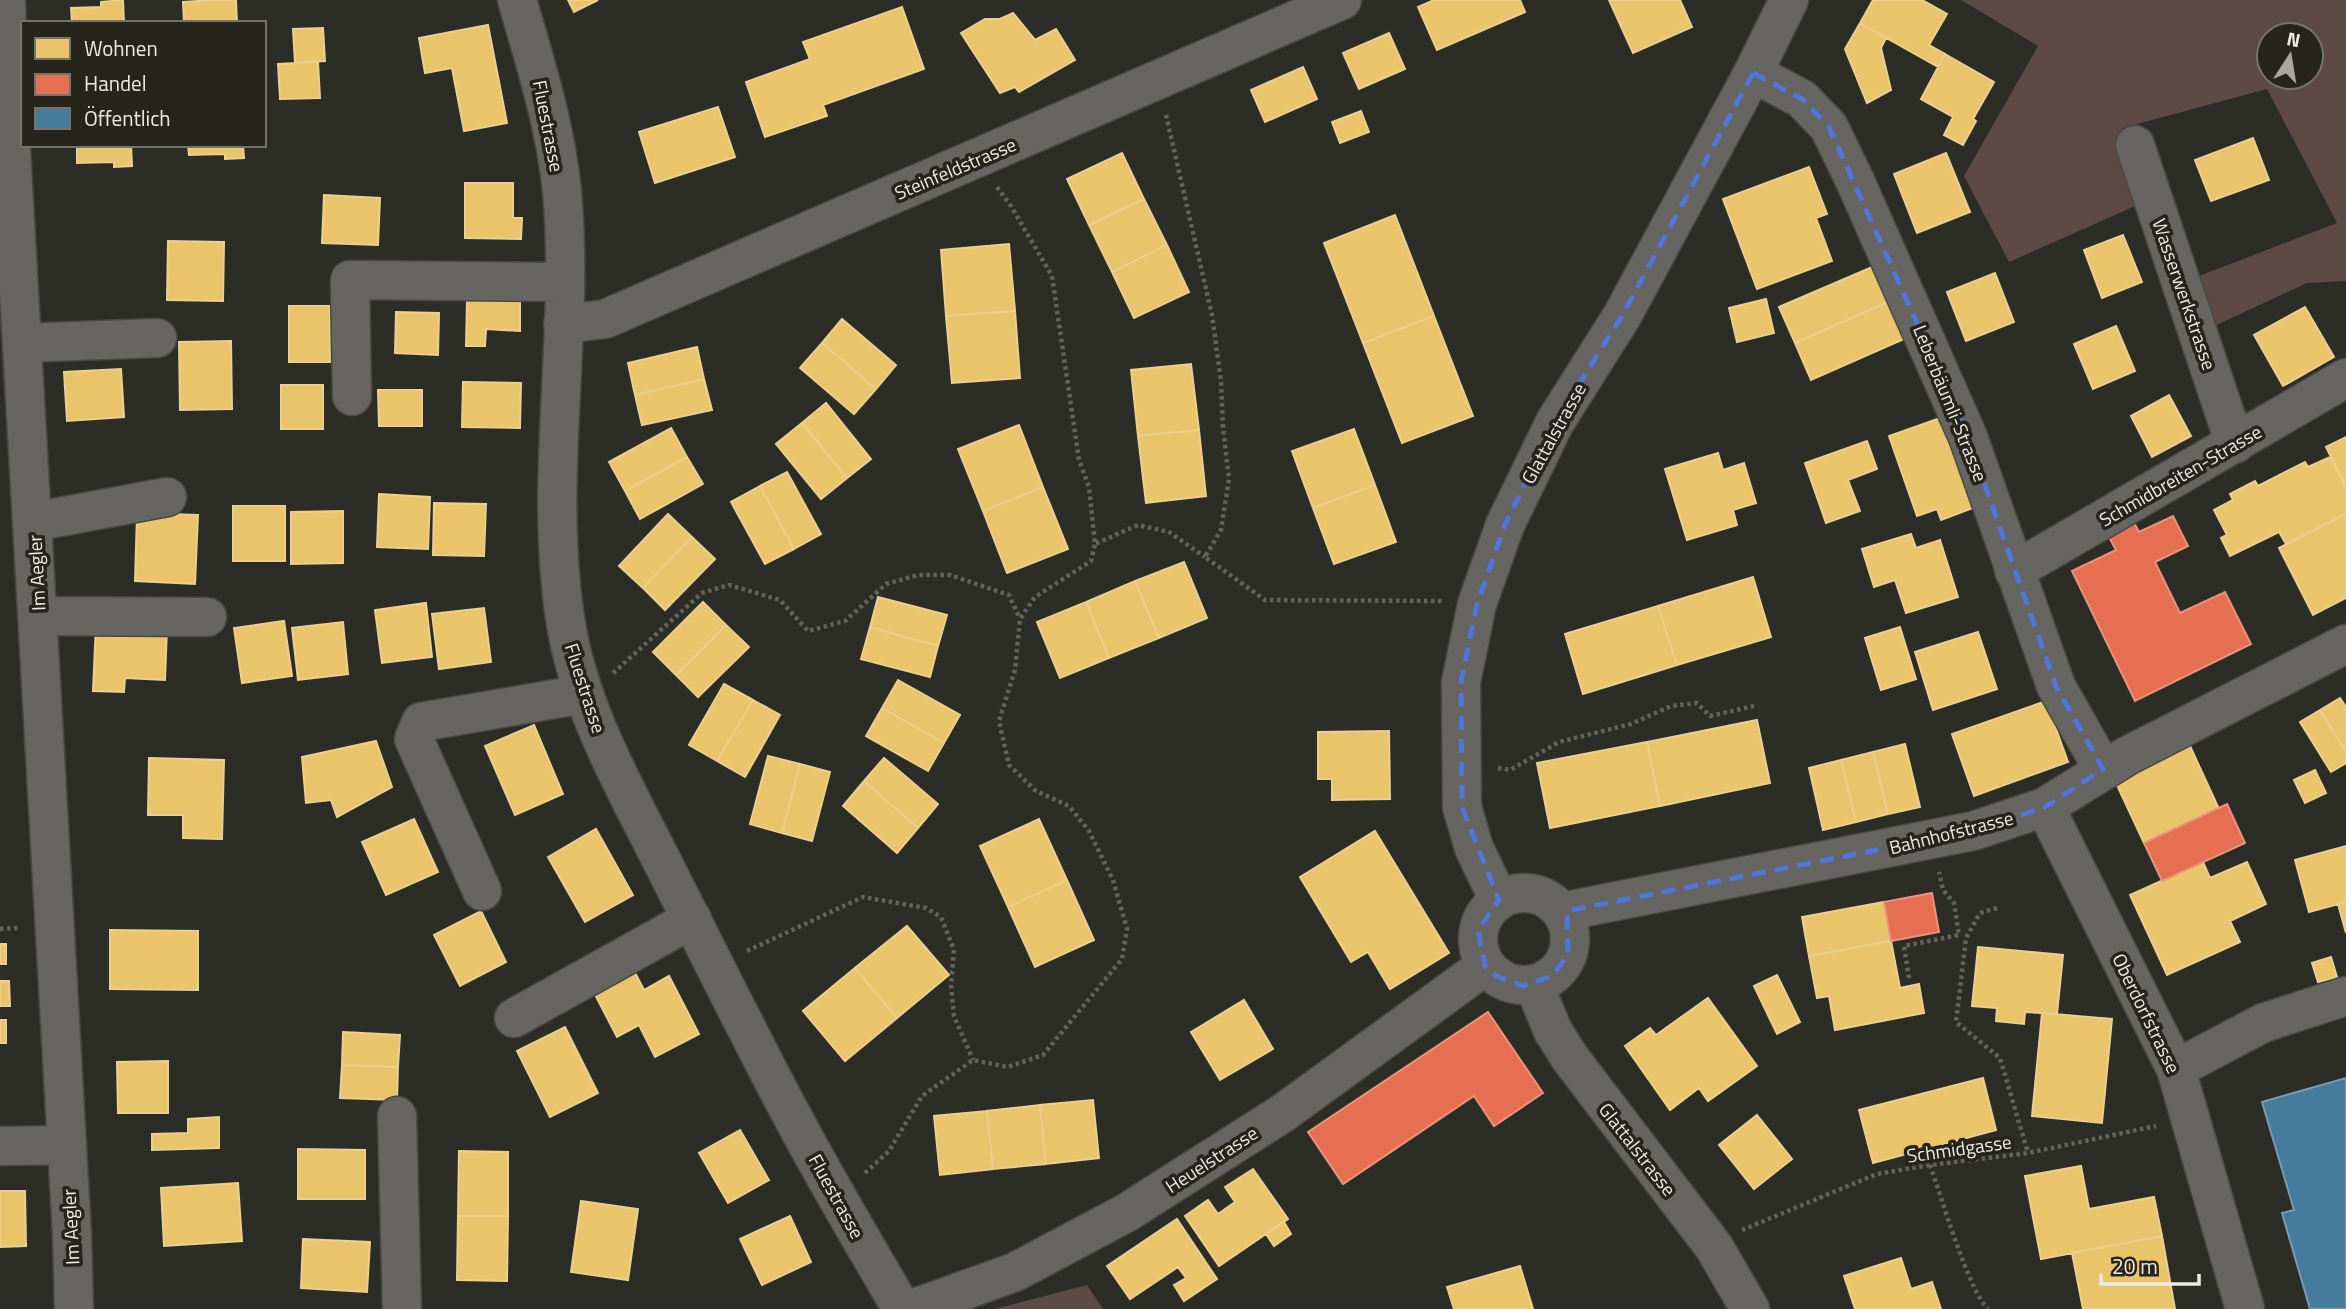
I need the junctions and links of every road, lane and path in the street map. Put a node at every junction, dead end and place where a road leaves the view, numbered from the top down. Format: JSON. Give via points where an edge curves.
{"nodes":[{"id":1,"x":6,"y":0,"type":"edge"},
{"id":2,"x":517,"y":0,"type":"edge"},
{"id":3,"x":1342,"y":0,"type":"edge"},
{"id":4,"x":1789,"y":0,"type":"edge"},
{"id":5,"x":1753,"y":73,"type":"junction"},
{"id":6,"x":1159,"y":80,"type":"junction"},
{"id":7,"x":16,"y":96,"type":"edge"},
{"id":8,"x":2135,"y":145,"type":"dead end"},
{"id":9,"x":975,"y":159,"type":"junction"},
{"id":10,"x":565,"y":282,"type":"junction"},
{"id":11,"x":563,"y":324,"type":"junction"},
{"id":12,"x":157,"y":338,"type":"dead end"},
{"id":13,"x":22,"y":342,"type":"junction"},
{"id":14,"x":2346,"y":378,"type":"edge"},
{"id":15,"x":352,"y":396,"type":"dead end"},
{"id":16,"x":2235,"y":444,"type":"junction"},
{"id":17,"x":167,"y":497,"type":"dead end"},
{"id":18,"x":33,"y":522,"type":"junction"},
{"id":19,"x":1095,"y":544,"type":"junction"},
{"id":20,"x":1205,"y":557,"type":"junction"},
{"id":21,"x":2014,"y":571,"type":"junction"},
{"id":22,"x":1445,"y":601,"type":"dead end"},
{"id":23,"x":38,"y":616,"type":"junction"},
{"id":24,"x":207,"y":617,"type":"dead end"},
{"id":25,"x":1020,"y":619,"type":"junction"},
{"id":26,"x":2346,"y":645,"type":"edge"},
{"id":27,"x":584,"y":694,"type":"junction"},
{"id":28,"x":1758,"y":705,"type":"dead end"},
{"id":29,"x":1490,"y":767,"type":"dead end"},
{"id":30,"x":2103,"y":769,"type":"junction"},
{"id":31,"x":2045,"y":807,"type":"junction"},
{"id":32,"x":1943,"y":890,"type":"dead end"},
{"id":33,"x":482,"y":891,"type":"dead end"},
{"id":34,"x":1499,"y":900,"type":"junction"},
{"id":35,"x":1997,"y":908,"type":"dead end"},
{"id":36,"x":1561,"y":912,"type":"junction"},
{"id":37,"x":692,"y":919,"type":"junction"},
{"id":38,"x":1959,"y":935,"type":"junction"},
{"id":39,"x":1966,"y":937,"type":"junction"},
{"id":40,"x":1485,"y":966,"type":"junction"},
{"id":41,"x":716,"y":970,"type":"junction"},
{"id":42,"x":1909,"y":978,"type":"dead end"},
{"id":43,"x":1534,"y":985,"type":"junction"},
{"id":44,"x":2346,"y":996,"type":"edge"},
{"id":45,"x":514,"y":1018,"type":"dead end"},
{"id":46,"x":973,"y":1060,"type":"junction"},
{"id":47,"x":2176,"y":1069,"type":"junction"},
{"id":48,"x":397,"y":1116,"type":"dead end"},
{"id":49,"x":2191,"y":1119,"type":"junction"},
{"id":50,"x":66,"y":1145,"type":"junction"},
{"id":51,"x":0,"y":1146,"type":"edge"},
{"id":52,"x":2028,"y":1153,"type":"junction"},
{"id":53,"x":1930,"y":1165,"type":"junction"},
{"id":54,"x":837,"y":1196,"type":"junction"},
{"id":55,"x":1738,"y":1231,"type":"dead end"},
{"id":56,"x":74,"y":1309,"type":"edge"},
{"id":57,"x":402,"y":1309,"type":"edge"},
{"id":58,"x":902,"y":1309,"type":"edge"},
{"id":59,"x":912,"y":1309,"type":"edge"},
{"id":60,"x":1750,"y":1309,"type":"edge"},
{"id":61,"x":1988,"y":1309,"type":"edge"},
{"id":62,"x":2245,"y":1309,"type":"edge"}],
"edges":[{"from":1,"to":7,"type":"street","name":"Im Aegler"},
{"from":2,"to":10,"type":"street","name":"Fluestrasse","via":[[556,148]]},
{"from":3,"to":6,"type":"street","name":"Steinfeldstrasse"},
{"from":4,"to":5,"type":"street","name":"Glattalstrasse"},
{"from":5,"to":21,"type":"street","name":"Leberbäumli-Strasse","via":[[1802,99],[1829,127],[1968,437]]},
{"from":5,"to":34,"type":"street","name":"Glattalstrasse","via":[[1622,316],[1555,422],[1505,525],[1477,604],[1461,682],[1462,807],[1474,848]]},
{"from":6,"to":9,"type":"street","name":"Steinfeldstrasse"},
{"from":6,"to":20,"type":"path","via":[[1212,315],[1221,382],[1229,479],[1221,530]]},
{"from":7,"to":13,"type":"street","name":"Im Aegler"},
{"from":8,"to":16,"type":"street","name":"Wasserwerkstrasse"},
{"from":9,"to":11,"type":"street","name":"Steinfeldstrasse","via":[[605,319]]},
{"from":9,"to":19,"type":"path","via":[[1011,206],[1052,276]]},
{"from":10,"to":11,"type":"street","name":"Fluestrasse"},
{"from":10,"to":15,"type":"street","via":[[350,280]]},
{"from":11,"to":27,"type":"street","name":"Fluestrasse","via":[[559,564],[565,621]]},
{"from":12,"to":13,"type":"street"},
{"from":13,"to":18,"type":"street","name":"Im Aegler"},
{"from":14,"to":16,"type":"street","name":"Schmidbreiten-Strasse"},
{"from":16,"to":21,"type":"street","name":"Schmidbreiten-Strasse"},
{"from":17,"to":18,"type":"street"},
{"from":18,"to":23,"type":"street","name":"Im Aegler"},
{"from":19,"to":20,"type":"path","via":[[1138,525],[1169,532]]},
{"from":19,"to":25,"type":"path","via":[[1091,561],[1035,597]]},
{"from":20,"to":22,"type":"path","via":[[1265,600]]},
{"from":21,"to":30,"type":"street","name":"Leberbäumli-Strasse","via":[[2056,685]]},
{"from":23,"to":24,"type":"street"},
{"from":23,"to":50,"type":"street","name":"Im Aegler"},
{"from":25,"to":27,"type":"path","via":[[1009,595],[950,575],[918,575],[886,584],[845,621],[808,631],[780,600],[730,586],[702,593]]},
{"from":25,"to":46,"type":"path","via":[[1015,670],[999,721],[1009,765],[1036,791],[1069,806],[1089,831],[1113,880],[1127,929],[1122,959],[1043,1055],[1008,1067]]},
{"from":26,"to":30,"type":"street","name":"Bahnhofstrasse"},
{"from":27,"to":33,"type":"street","via":[[421,722],[414,739]]},
{"from":27,"to":37,"type":"street","name":"Fluestrasse","via":[[602,740]]},
{"from":28,"to":29,"type":"path","via":[[1710,716],[1697,703],[1671,706],[1631,724],[1559,742],[1510,770]]},
{"from":30,"to":31,"type":"street","name":"Bahnhofstrasse"},
{"from":31,"to":36,"type":"street","name":"Bahnhofstrasse","via":[[1973,831]]},
{"from":31,"to":47,"type":"street","name":"Oberdorfstrasse"},
{"from":32,"to":38,"type":"path","via":[[1954,903]]},
{"from":34,"to":36,"type":"street","via":[[1537,894]]},
{"from":34,"to":40,"type":"street","via":[[1489,908],[1478,930]]},
{"from":35,"to":39,"type":"path","via":[[1980,913]]},
{"from":36,"to":43,"type":"street","via":[[1569,926],[1568,955],[1552,976]]},
{"from":37,"to":41,"type":"street","name":"Fluestrasse"},
{"from":37,"to":45,"type":"street"},
{"from":38,"to":39,"type":"path"},
{"from":38,"to":42,"type":"path","via":[[1904,946]]},
{"from":39,"to":52,"type":"path","via":[[1956,1023],[2000,1058]]},
{"from":40,"to":43,"type":"street","via":[[1508,983]]},
{"from":40,"to":59,"type":"street","name":"Heuelstrasse","via":[[1283,1113],[1125,1213],[1015,1272]]},
{"from":41,"to":46,"type":"path","via":[[863,897],[926,908],[941,917],[954,950],[954,1016]]},
{"from":41,"to":54,"type":"street","name":"Fluestrasse"},
{"from":43,"to":60,"type":"street","name":"Glattalstrasse","via":[[1570,1058],[1714,1247]]},
{"from":44,"to":47,"type":"street","via":[[2263,1023]]},
{"from":46,"to":54,"type":"path","via":[[922,1096],[889,1151]]},
{"from":47,"to":49,"type":"street","name":"Oberdorfstrasse"},
{"from":48,"to":57,"type":"street"},
{"from":49,"to":52,"type":"path","name":"Schmidgasse"},
{"from":49,"to":62,"type":"street","name":"Oberdorfstrasse"},
{"from":50,"to":51,"type":"street"},
{"from":50,"to":56,"type":"street","name":"Im Aegler"},
{"from":52,"to":53,"type":"path","name":"Schmidgasse"},
{"from":53,"to":55,"type":"path","name":"Schmidgasse","via":[[1877,1174]]},
{"from":53,"to":61,"type":"path","via":[[1966,1266]]},
{"from":54,"to":58,"type":"street","name":"Fluestrasse"}]}
